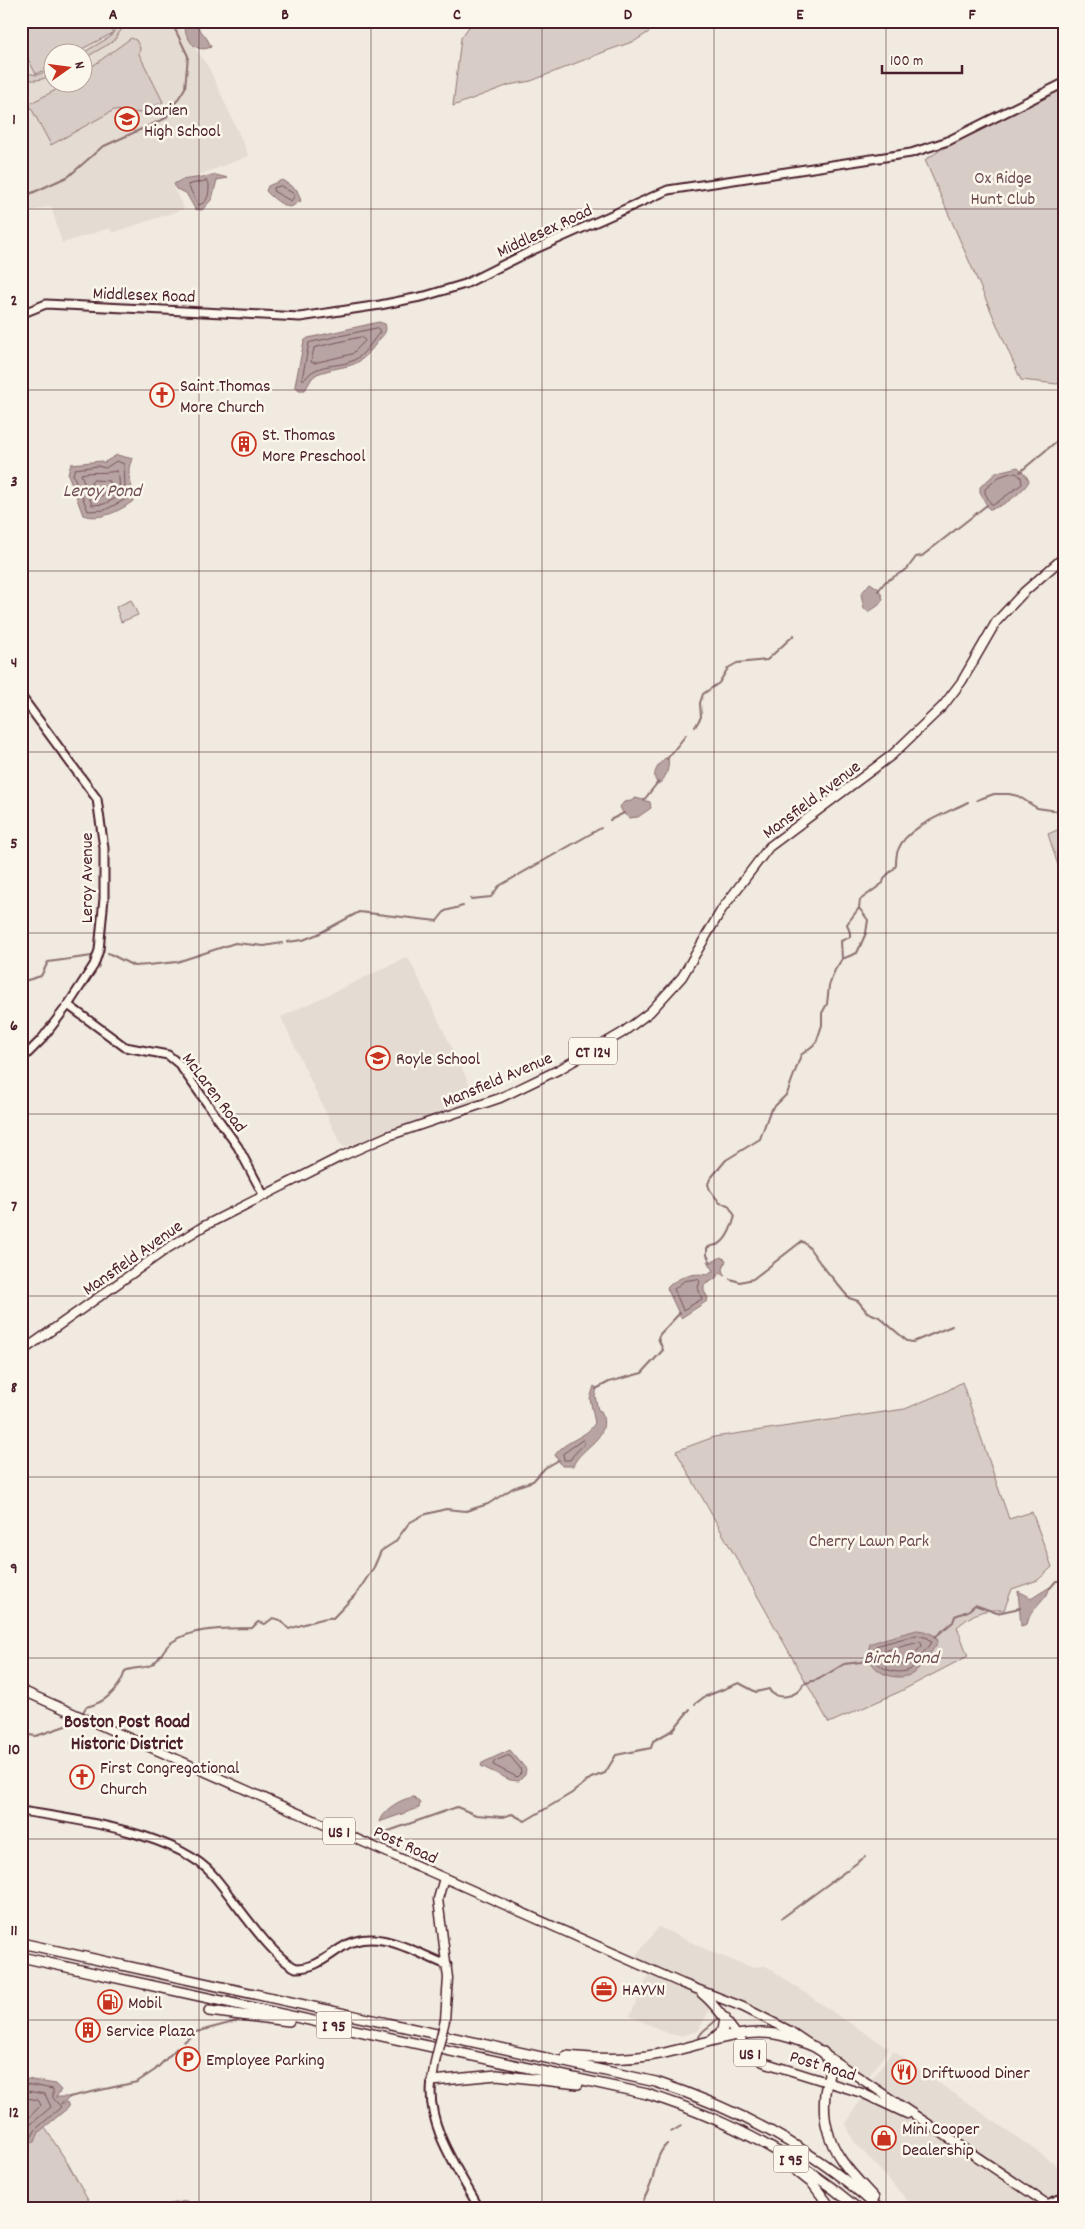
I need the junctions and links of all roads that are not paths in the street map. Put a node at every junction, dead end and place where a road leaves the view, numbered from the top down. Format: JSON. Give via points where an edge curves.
{"nodes":[{"id":1,"x":1064,"y":83,"type":"edge"},
{"id":2,"x":21,"y":314,"type":"edge"},
{"id":3,"x":1064,"y":557,"type":"edge"},
{"id":4,"x":21,"y":696,"type":"edge"},
{"id":5,"x":68,"y":1005,"type":"junction"},
{"id":6,"x":21,"y":1060,"type":"edge"},
{"id":7,"x":264,"y":1196,"type":"junction"},
{"id":8,"x":21,"y":1352,"type":"edge"},
{"id":9,"x":21,"y":1690,"type":"edge"},
{"id":10,"x":21,"y":1811,"type":"edge"},
{"id":11,"x":444,"y":1878,"type":"junction"},
{"id":12,"x":21,"y":1943,"type":"edge"},
{"id":13,"x":21,"y":1957,"type":"edge"},
{"id":14,"x":447,"y":1965,"type":"junction"},
{"id":15,"x":697,"y":1990,"type":"junction"},
{"id":16,"x":209,"y":2011,"type":"dead end"},
{"id":17,"x":725,"y":2018,"type":"junction"},
{"id":18,"x":381,"y":2035,"type":"junction"},
{"id":19,"x":736,"y":2035,"type":"junction"},
{"id":20,"x":705,"y":2044,"type":"junction"},
{"id":21,"x":819,"y":2050,"type":"junction"},
{"id":22,"x":521,"y":2051,"type":"junction"},
{"id":23,"x":432,"y":2081,"type":"junction"},
{"id":24,"x":828,"y":2081,"type":"junction"},
{"id":25,"x":647,"y":2094,"type":"junction"},
{"id":26,"x":719,"y":2120,"type":"junction"},
{"id":27,"x":935,"y":2130,"type":"junction"},
{"id":28,"x":1064,"y":2197,"type":"edge"},
{"id":29,"x":1050,"y":2206,"type":"edge"},
{"id":30,"x":478,"y":2208,"type":"edge"},
{"id":31,"x":832,"y":2208,"type":"edge"},
{"id":32,"x":856,"y":2208,"type":"edge"},
{"id":33,"x":878,"y":2208,"type":"edge"},
{"id":34,"x":882,"y":2208,"type":"edge"}],
"edges":[{"from":1,"to":2,"type":"main road","name":"Middlesex Road","via":[[948,141],[912,153],[668,190],[464,284],[421,297],[300,317],[46,304]]},
{"from":3,"to":7,"type":"main road","name":"Mansfield Avenue","number":"CT 124","via":[[996,622],[962,681],[943,706],[892,755],[769,848],[722,909],[682,977],[650,1012],[622,1034],[500,1098],[382,1139]]},
{"from":4,"to":5,"type":"main road","name":"Leroy Avenue","via":[[98,799],[104,848],[99,950],[94,965]]},
{"from":5,"to":6,"type":"main road","name":"Leroy Avenue"},
{"from":5,"to":7,"type":"main road","name":"McLaren Road","via":[[125,1047],[168,1055],[179,1064],[238,1147]]},
{"from":7,"to":8,"type":"main road","name":"Mansfield Avenue","number":"CT 124","via":[[168,1248]]},
{"from":9,"to":11,"type":"main road","name":"Post Road","number":"US 1"},
{"from":10,"to":14,"type":"main road","via":[[103,1825],[173,1848],[192,1858],[212,1873],[279,1957],[296,1968],[318,1965],[345,1945],[367,1938],[390,1942]]},
{"from":11,"to":14,"type":"main road","via":[[438,1905]]},
{"from":11,"to":15,"type":"main road","name":"Post Road","number":"US 1"},
{"from":12,"to":22,"type":"highway","number":"I 95"},
{"from":13,"to":18,"type":"highway","number":"I 95"},
{"from":14,"to":23,"type":"main road","bridge":true,"via":[[445,2020]]},
{"from":15,"to":17,"type":"main road","name":"Post Road","number":"US 1","via":[[715,2004]]},
{"from":15,"to":21,"type":"main road","name":"Post Road","number":"US 1","via":[[760,2015]]},
{"from":16,"to":18,"type":"highway"},
{"from":17,"to":19,"type":"main road","name":"Post Road","number":"US 1"},
{"from":17,"to":20,"type":"highway","via":[[723,2030]]},
{"from":18,"to":25,"type":"highway","number":"I 95"},
{"from":19,"to":20,"type":"highway"},
{"from":19,"to":21,"type":"highway","via":[[778,2034]]},
{"from":19,"to":24,"type":"main road","name":"Post Road","number":"US 1","via":[[763,2062]]},
{"from":20,"to":22,"type":"highway","via":[[624,2059]]},
{"from":21,"to":24,"type":"highway","via":[[830,2063]]},
{"from":21,"to":27,"type":"main road","name":"Post Road","number":"US 1"},
{"from":22,"to":33,"type":"highway","number":"I 95","via":[[647,2080],[729,2109],[814,2157]]},
{"from":23,"to":25,"type":"highway","via":[[486,2075],[515,2076]]},
{"from":23,"to":30,"type":"main road","via":[[436,2121]]},
{"from":24,"to":27,"type":"main road","name":"Post Road","number":"US 1","via":[[889,2104]]},
{"from":24,"to":34,"type":"highway","via":[[824,2110],[832,2143],[844,2166]]},
{"from":25,"to":26,"type":"highway","number":"I 95"},
{"from":26,"to":31,"type":"highway","via":[[801,2173]]},
{"from":26,"to":32,"type":"highway","number":"I 95","via":[[787,2156]]},
{"from":27,"to":29,"type":"main road","name":"Post Road","number":"US 1"},
{"from":28,"to":29,"type":"main road"}]}
